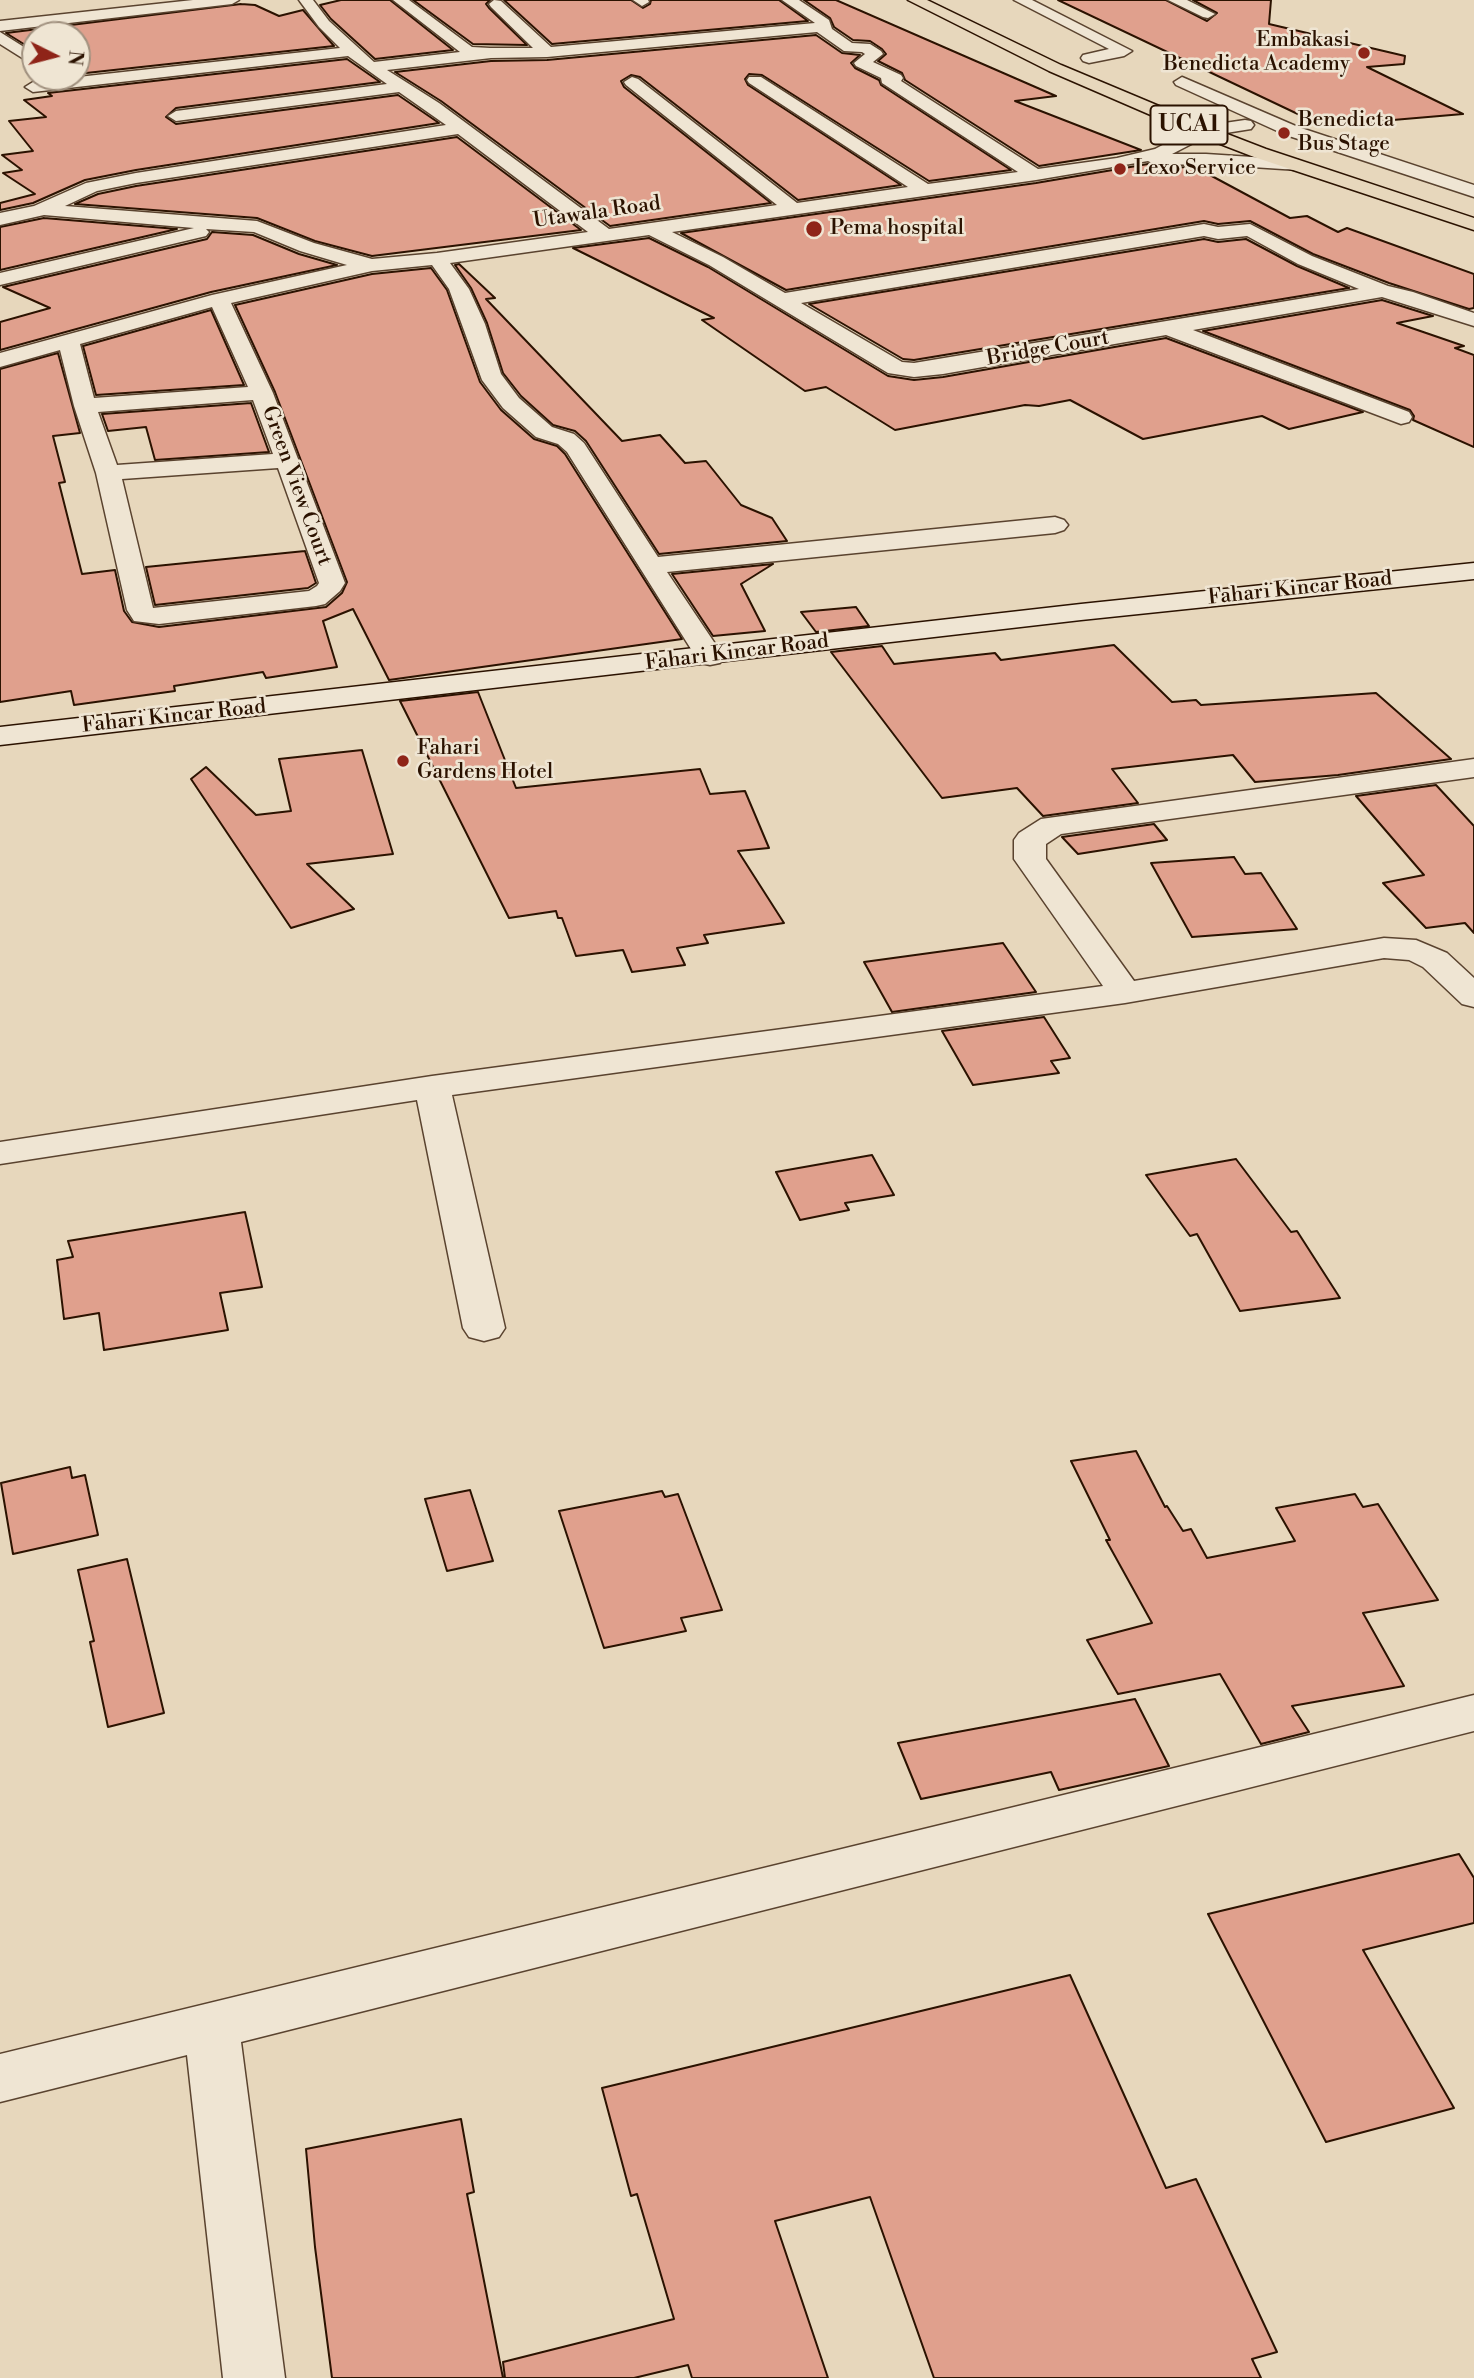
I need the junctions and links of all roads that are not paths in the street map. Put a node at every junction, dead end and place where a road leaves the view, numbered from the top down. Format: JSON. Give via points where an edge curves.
{"nodes":[{"id":1,"x":232,"y":0,"type":"edge"},
{"id":2,"x":306,"y":0,"type":"edge"},
{"id":3,"x":400,"y":0,"type":"edge"},
{"id":4,"x":789,"y":0,"type":"edge"},
{"id":5,"x":915,"y":0,"type":"edge"},
{"id":6,"x":1021,"y":0,"type":"edge"},
{"id":7,"x":1175,"y":0,"type":"edge"},
{"id":8,"x":188,"y":2,"type":"edge"},
{"id":9,"x":496,"y":4,"type":"dead end"},
{"id":10,"x":31,"y":8,"type":"dead end"},
{"id":11,"x":1208,"y":14,"type":"dead end"},
{"id":12,"x":49,"y":21,"type":"joint"},
{"id":13,"x":21,"y":24,"type":"edge"},
{"id":14,"x":0,"y":26,"type":"edge"},
{"id":15,"x":822,"y":29,"type":"junction"},
{"id":16,"x":0,"y":37,"type":"edge"},
{"id":17,"x":21,"y":51,"type":"edge"},
{"id":18,"x":355,"y":51,"type":"junction"},
{"id":19,"x":547,"y":52,"type":"junction"},
{"id":20,"x":489,"y":54,"type":"junction"},
{"id":21,"x":1083,"y":55,"type":"joint"},
{"id":22,"x":372,"y":67,"type":"junction"},
{"id":23,"x":1119,"y":72,"type":"dead end"},
{"id":24,"x":755,"y":80,"type":"dead end"},
{"id":25,"x":91,"y":81,"type":"edge"},
{"id":26,"x":632,"y":82,"type":"dead end"},
{"id":27,"x":402,"y":86,"type":"junction"},
{"id":28,"x":1179,"y":89,"type":"joint"},
{"id":29,"x":433,"y":107,"type":"junction"},
{"id":30,"x":406,"y":111,"type":"dead end"},
{"id":31,"x":176,"y":116,"type":"dead end"},
{"id":32,"x":1245,"y":125,"type":"junction"},
{"id":33,"x":461,"y":128,"type":"junction"},
{"id":34,"x":1203,"y":131,"type":"junction"},
{"id":35,"x":1126,"y":161,"type":"junction"},
{"id":36,"x":1298,"y":165,"type":"junction"},
{"id":37,"x":1036,"y":175,"type":"junction"},
{"id":38,"x":925,"y":190,"type":"junction"},
{"id":39,"x":1474,"y":191,"type":"edge"},
{"id":40,"x":0,"y":206,"type":"edge"},
{"id":41,"x":1474,"y":207,"type":"edge"},
{"id":42,"x":792,"y":208,"type":"junction"},
{"id":43,"x":40,"y":210,"type":"junction"},
{"id":44,"x":0,"y":219,"type":"edge"},
{"id":45,"x":1474,"y":223,"type":"edge"},
{"id":46,"x":233,"y":224,"type":"junction"},
{"id":47,"x":650,"y":228,"type":"junction"},
{"id":48,"x":603,"y":234,"type":"junction"},
{"id":49,"x":437,"y":259,"type":"junction"},
{"id":50,"x":372,"y":265,"type":"junction"},
{"id":51,"x":0,"y":279,"type":"edge"},
{"id":52,"x":1382,"y":291,"type":"junction"},
{"id":53,"x":219,"y":299,"type":"junction"},
{"id":54,"x":781,"y":300,"type":"junction"},
{"id":55,"x":1474,"y":320,"type":"edge"},
{"id":56,"x":1168,"y":328,"type":"junction"},
{"id":57,"x":69,"y":343,"type":"junction"},
{"id":58,"x":0,"y":360,"type":"edge"},
{"id":59,"x":262,"y":393,"type":"junction"},
{"id":60,"x":85,"y":406,"type":"junction"},
{"id":61,"x":1401,"y":417,"type":"dead end"},
{"id":62,"x":285,"y":460,"type":"junction"},
{"id":63,"x":108,"y":473,"type":"junction"},
{"id":64,"x":1055,"y":525,"type":"dead end"},
{"id":65,"x":650,"y":566,"type":"junction"},
{"id":66,"x":1474,"y":571,"type":"edge"},
{"id":67,"x":710,"y":657,"type":"junction"},
{"id":68,"x":0,"y":736,"type":"edge"},
{"id":69,"x":1474,"y":768,"type":"edge"},
{"id":70,"x":1125,"y":993,"type":"junction"},
{"id":71,"x":1474,"y":997,"type":"edge"},
{"id":72,"x":432,"y":1087,"type":"junction"},
{"id":73,"x":0,"y":1153,"type":"edge"},
{"id":74,"x":484,"y":1328,"type":"dead end"},
{"id":75,"x":1474,"y":1713,"type":"edge"},
{"id":76,"x":211,"y":2026,"type":"junction"},
{"id":77,"x":0,"y":2078,"type":"edge"},
{"id":78,"x":254,"y":2378,"type":"edge"}],
"edges":[{"from":1,"to":8,"type":"street"},
{"from":2,"to":18,"type":"street","via":[[324,24]]},
{"from":3,"to":20,"type":"street","via":[[468,51]]},
{"from":4,"to":15,"type":"street","via":[[824,23]]},
{"from":5,"to":34,"type":"main road","number":"UCA1","via":[[1055,68]]},
{"from":6,"to":21,"type":"street","via":[[1124,51]]},
{"from":7,"to":11,"type":"street"},
{"from":8,"to":12,"type":"street"},
{"from":9,"to":19,"type":"street"},
{"from":10,"to":12,"type":"street"},
{"from":13,"to":14,"type":"street"},
{"from":15,"to":19,"type":"street"},
{"from":15,"to":37,"type":"street","via":[[849,48],[865,47],[875,54],[862,63],[895,78],[888,80]]},
{"from":16,"to":17,"type":"street"},
{"from":18,"to":22,"type":"street"},
{"from":18,"to":25,"type":"street"},
{"from":19,"to":20,"type":"street"},
{"from":20,"to":22,"type":"street"},
{"from":21,"to":23,"type":"main road"},
{"from":22,"to":27,"type":"street"},
{"from":24,"to":38,"type":"street"},
{"from":26,"to":42,"type":"street"},
{"from":27,"to":29,"type":"street"},
{"from":27,"to":31,"type":"street"},
{"from":28,"to":32,"type":"main road","number":"UCA1"},
{"from":28,"to":39,"type":"street"},
{"from":29,"to":30,"type":"street"},
{"from":29,"to":33,"type":"street"},
{"from":32,"to":34,"type":"street","name":"Utawala Road"},
{"from":32,"to":41,"type":"main road","number":"UCA1"},
{"from":33,"to":43,"type":"street","via":[[160,173],[92,187]]},
{"from":33,"to":48,"type":"street"},
{"from":34,"to":35,"type":"street","name":"Utawala Road","via":[[1161,153]]},
{"from":34,"to":36,"type":"main road","number":"UCA1"},
{"from":35,"to":36,"type":"street","via":[[1206,159]]},
{"from":35,"to":37,"type":"street","name":"Utawala Road"},
{"from":36,"to":45,"type":"main road","number":"UCA1"},
{"from":37,"to":38,"type":"street","name":"Utawala Road"},
{"from":38,"to":42,"type":"street","name":"Utawala Road"},
{"from":40,"to":43,"type":"street"},
{"from":42,"to":47,"type":"street","name":"Utawala Road"},
{"from":43,"to":44,"type":"street"},
{"from":43,"to":46,"type":"street"},
{"from":46,"to":50,"type":"street","via":[[257,227]]},
{"from":46,"to":51,"type":"street"},
{"from":47,"to":48,"type":"street","name":"Utawala Road"},
{"from":47,"to":54,"type":"street","name":"Bridge Court"},
{"from":48,"to":49,"type":"street","name":"Utawala Road"},
{"from":49,"to":50,"type":"street","name":"Utawala Road"},
{"from":49,"to":65,"type":"street","via":[[459,289],[489,375],[511,403],[544,432],[566,439],[576,448]]},
{"from":50,"to":53,"type":"street","name":"Utawala Road"},
{"from":52,"to":54,"type":"street","via":[[1305,260],[1250,230],[1204,230]]},
{"from":52,"to":55,"type":"street","name":"Bridge Court"},
{"from":52,"to":56,"type":"street","name":"Bridge Court"},
{"from":53,"to":57,"type":"street","name":"Utawala Road"},
{"from":53,"to":59,"type":"street","name":"Green View Court"},
{"from":54,"to":56,"type":"street","name":"Bridge Court","via":[[896,368],[914,370]]},
{"from":56,"to":61,"type":"street"},
{"from":57,"to":58,"type":"street","name":"Utawala Road"},
{"from":57,"to":60,"type":"street","name":"Green View Court"},
{"from":59,"to":60,"type":"street"},
{"from":59,"to":62,"type":"street","name":"Green View Court"},
{"from":60,"to":63,"type":"street","name":"Green View Court"},
{"from":62,"to":63,"type":"street"},
{"from":62,"to":63,"type":"street","name":"Green View Court","via":[[332,583],[327,591],[297,602],[159,617],[140,610]]},
{"from":64,"to":65,"type":"street"},
{"from":65,"to":67,"type":"street"},
{"from":66,"to":67,"type":"street","name":"Fahari Kincar Road"},
{"from":67,"to":68,"type":"street","name":"Fahari Kincar Road"},
{"from":69,"to":70,"type":"street","via":[[1052,825],[1030,839],[1030,859]]},
{"from":70,"to":71,"type":"street","via":[[1384,948],[1416,950],[1435,960]]},
{"from":70,"to":72,"type":"street"},
{"from":72,"to":73,"type":"street"},
{"from":72,"to":74,"type":"street"},
{"from":75,"to":76,"type":"street"},
{"from":76,"to":77,"type":"street"},
{"from":76,"to":78,"type":"street"}]}
